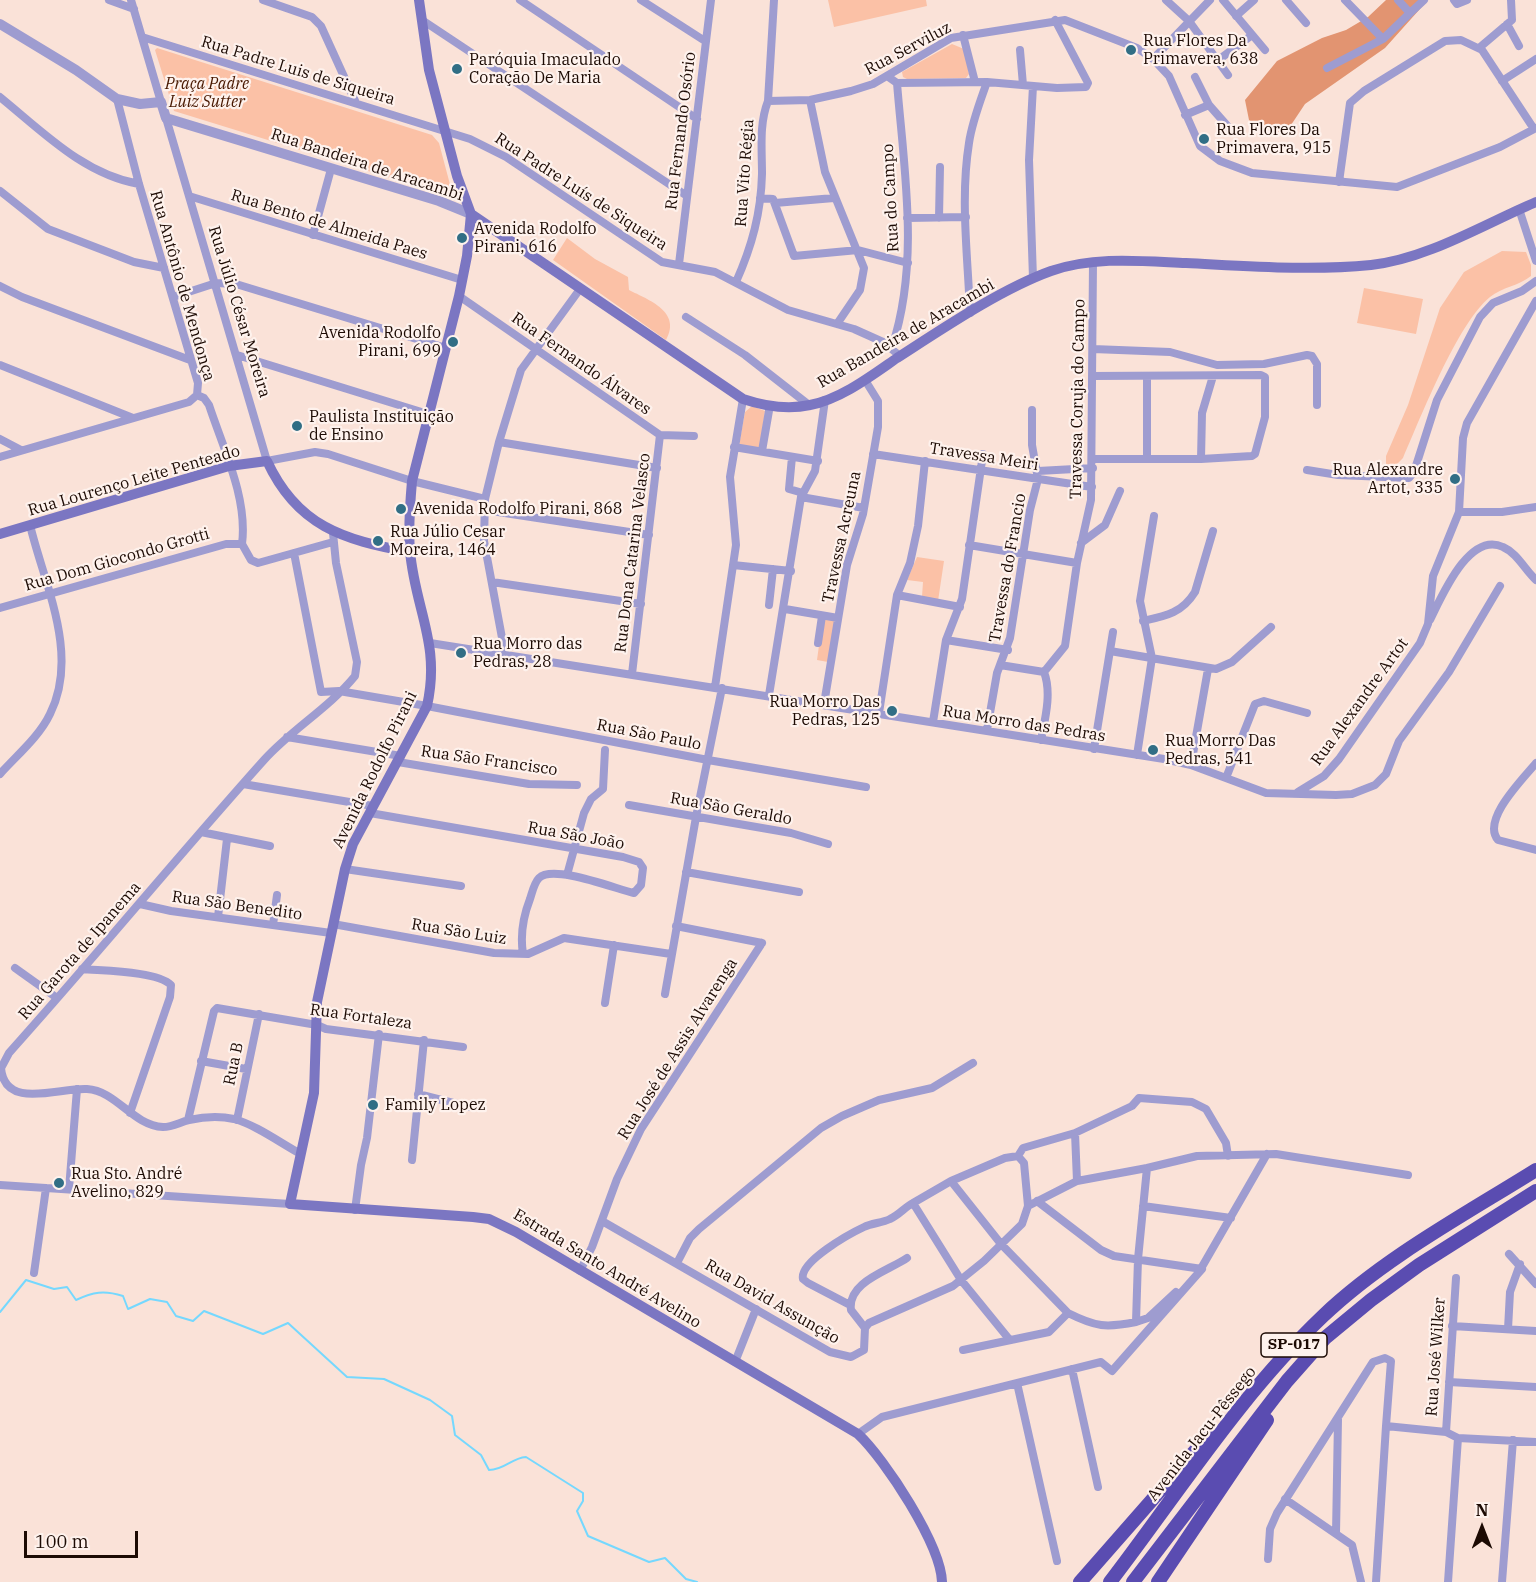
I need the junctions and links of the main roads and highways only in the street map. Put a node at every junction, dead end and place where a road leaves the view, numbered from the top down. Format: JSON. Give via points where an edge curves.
{"nodes":[{"id":1,"x":419,"y":0,"type":"edge"},
{"id":2,"x":1536,"y":202,"type":"edge"},
{"id":3,"x":471,"y":214,"type":"junction"},
{"id":4,"x":267,"y":461,"type":"joint"},
{"id":5,"x":0,"y":534,"type":"edge"},
{"id":6,"x":410,"y":552,"type":"junction"},
{"id":7,"x":1536,"y":1170,"type":"edge"},
{"id":8,"x":1536,"y":1191,"type":"edge"},
{"id":9,"x":290,"y":1204,"type":"joint"},
{"id":10,"x":1287,"y":1381,"type":"junction"},
{"id":11,"x":1235,"y":1412,"type":"junction"},
{"id":12,"x":942,"y":1582,"type":"edge"},
{"id":13,"x":1080,"y":1582,"type":"edge"},
{"id":14,"x":1110,"y":1582,"type":"edge"},
{"id":15,"x":1133,"y":1582,"type":"edge"},
{"id":16,"x":1158,"y":1582,"type":"edge"}],
"edges":[{"from":1,"to":3,"type":"main road","name":"Avenida Rodolfo Pirani","via":[[429,70]]},
{"from":2,"to":3,"type":"main road","name":"Rua Bandeira de Aracambi","via":[[1409,257],[1372,265],[1261,267],[1125,261],[1062,268],[1033,278],[865,380],[809,405],[770,405],[743,399]]},
{"from":3,"to":6,"type":"main road","name":"Avenida Rodolfo Pirani","via":[[459,296],[412,481]]},
{"from":4,"to":5,"type":"main road","name":"Rua Lourenço Leite Penteado","via":[[229,466]]},
{"from":4,"to":6,"type":"main road","name":"Rua Júlio César Moreira","via":[[278,485],[293,504],[333,537]]},
{"from":6,"to":9,"type":"main road","name":"Avenida Rodolfo Pirani","via":[[430,643],[432,676],[427,706],[353,844],[345,869],[317,1002],[314,1093]]},
{"from":7,"to":11,"type":"highway","name":"Avenida Jacu-Pêssego","number":"SP-017","via":[[1359,1286],[1290,1349]]},
{"from":8,"to":10,"type":"highway","name":"Avenida Jacu-Pêssego","number":"SP-017","via":[[1371,1300],[1326,1338]]},
{"from":9,"to":12,"type":"main road","name":"Estrada Santo André Avelino","via":[[489,1219],[509,1228],[858,1434],[891,1473],[938,1558]]},
{"from":10,"to":15,"type":"highway","name":"Avenida Jacu-Pêssego","number":"SP-017"},
{"from":10,"to":16,"type":"highway","via":[[1269,1416]]},
{"from":11,"to":13,"type":"highway","via":[[1188,1458]]},
{"from":11,"to":14,"type":"highway","name":"Avenida Jacu-Pêssego","number":"SP-017"}]}
